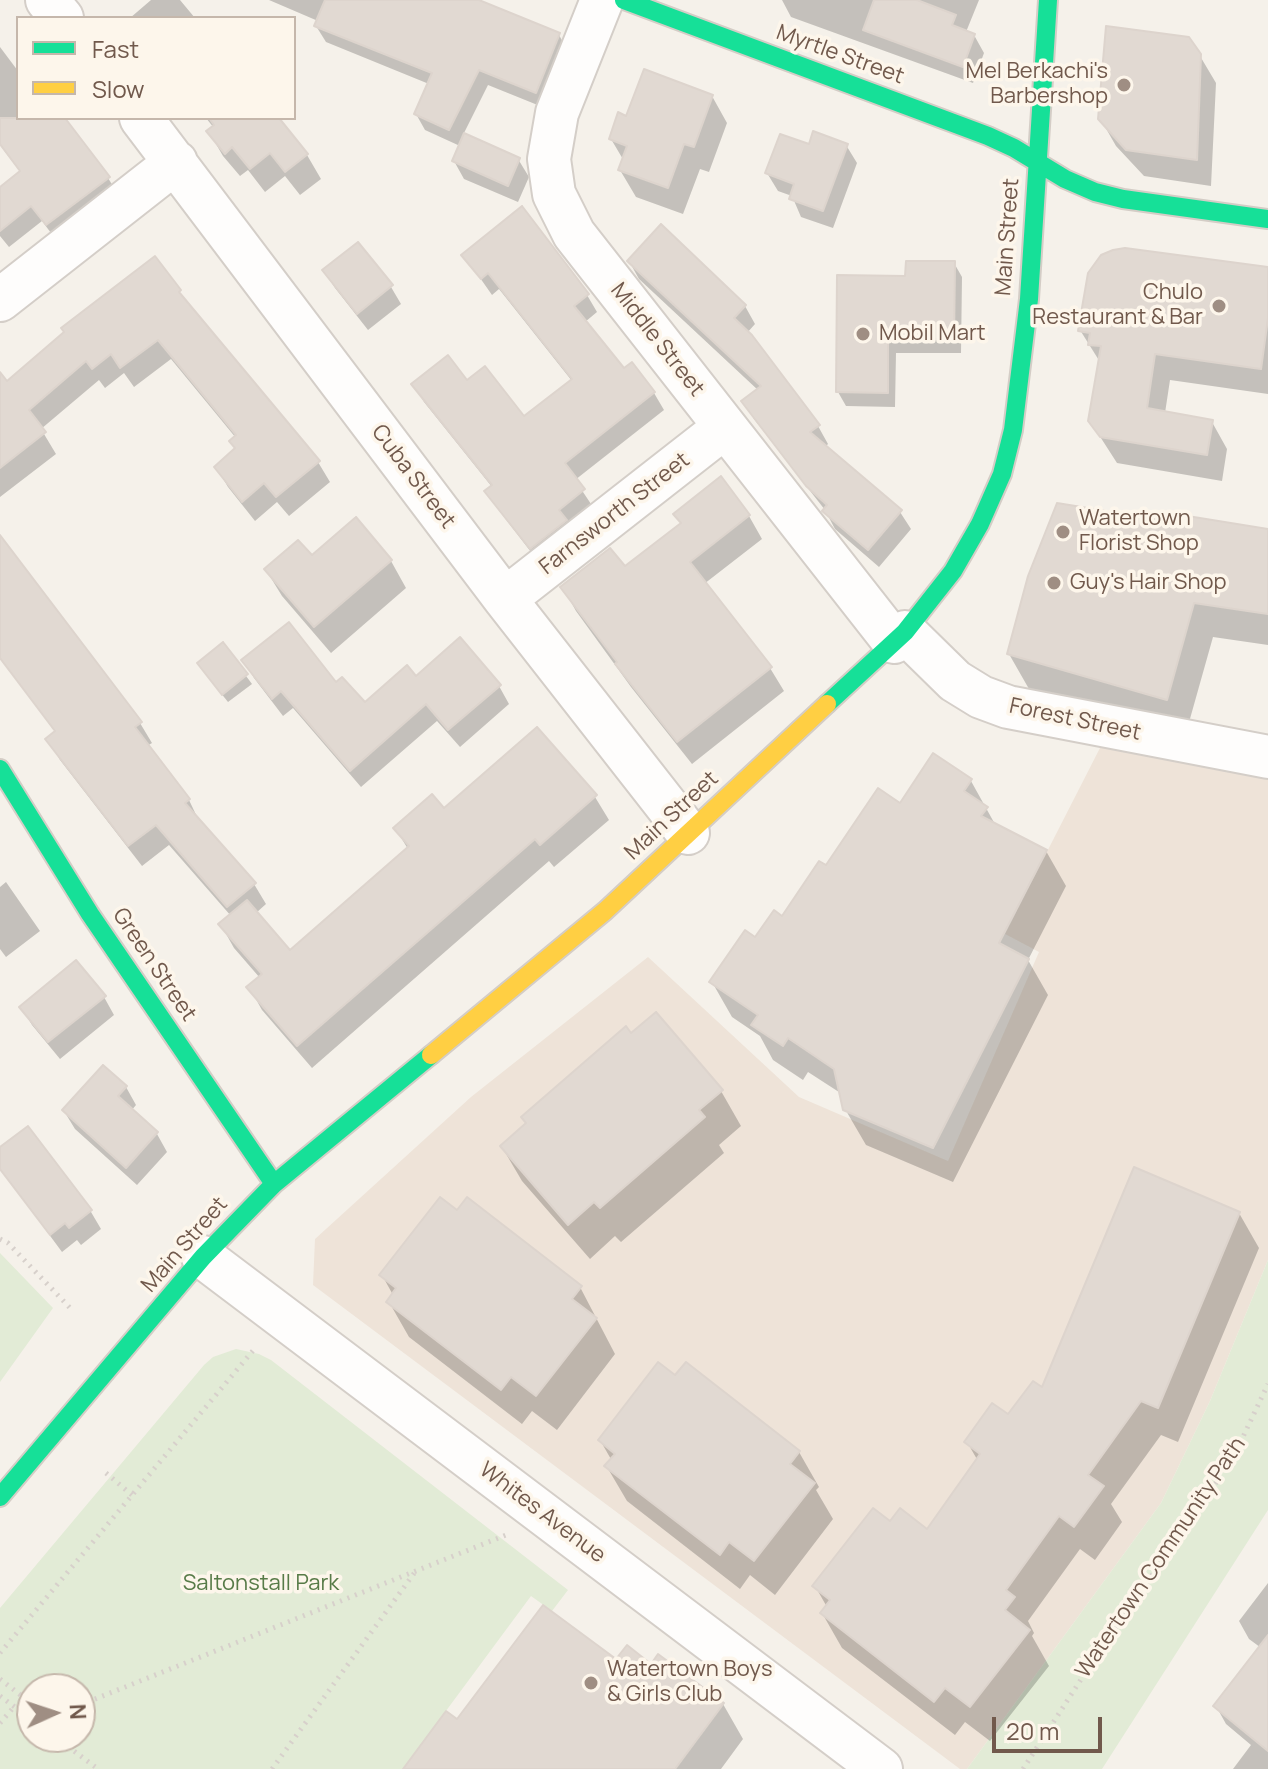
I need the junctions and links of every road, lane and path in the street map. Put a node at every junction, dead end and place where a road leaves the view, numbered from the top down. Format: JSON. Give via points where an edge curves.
{"nodes":[{"id":1,"x":47,"y":0,"type":"edge"},
{"id":2,"x":602,"y":0,"type":"edge"},
{"id":3,"x":624,"y":0,"type":"edge"},
{"id":4,"x":1048,"y":0,"type":"edge"},
{"id":5,"x":60,"y":16,"type":"edge"},
{"id":6,"x":143,"y":120,"type":"edge"},
{"id":7,"x":1037,"y":161,"type":"junction"},
{"id":8,"x":176,"y":162,"type":"junction"},
{"id":9,"x":1268,"y":219,"type":"edge"},
{"id":10,"x":0,"y":300,"type":"edge"},
{"id":11,"x":725,"y":427,"type":"junction"},
{"id":12,"x":505,"y":599,"type":"junction"},
{"id":13,"x":899,"y":637,"type":"junction"},
{"id":14,"x":1268,"y":757,"type":"edge"},
{"id":15,"x":0,"y":769,"type":"edge"},
{"id":16,"x":688,"y":833,"type":"junction"},
{"id":17,"x":274,"y":1184,"type":"junction"},
{"id":18,"x":0,"y":1239,"type":"edge"},
{"id":19,"x":203,"y":1257,"type":"junction"},
{"id":20,"x":73,"y":1311,"type":"dead end"},
{"id":21,"x":257,"y":1346,"type":"dead end"},
{"id":22,"x":1268,"y":1384,"type":"edge"},
{"id":23,"x":106,"y":1473,"type":"dead end"},
{"id":24,"x":132,"y":1495,"type":"junction"},
{"id":25,"x":0,"y":1497,"type":"edge"},
{"id":26,"x":508,"y":1534,"type":"dead end"},
{"id":27,"x":415,"y":1571,"type":"junction"},
{"id":28,"x":0,"y":1653,"type":"edge"},
{"id":29,"x":0,"y":1679,"type":"edge"},
{"id":30,"x":16,"y":1692,"type":"edge"},
{"id":31,"x":0,"y":1696,"type":"edge"},
{"id":32,"x":96,"y":1699,"type":"edge"},
{"id":33,"x":14,"y":1707,"type":"joint"},
{"id":34,"x":0,"y":1723,"type":"edge"},
{"id":35,"x":76,"y":1753,"type":"edge"},
{"id":36,"x":98,"y":1769,"type":"edge"},
{"id":37,"x":272,"y":1769,"type":"edge"},
{"id":38,"x":881,"y":1769,"type":"edge"},
{"id":39,"x":1023,"y":1769,"type":"edge"}],
"edges":[{"from":1,"to":5,"type":"street"},
{"from":2,"to":11,"type":"street","name":"Middle Street","via":[[557,113],[549,159],[554,194],[574,234]]},
{"from":3,"to":7,"type":"main road","name":"Myrtle Street","via":[[988,136]]},
{"from":4,"to":7,"type":"main road","name":"Main Street"},
{"from":6,"to":8,"type":"street","name":"Cuba Street"},
{"from":7,"to":9,"type":"main road","name":"Myrtle Street","via":[[1079,186],[1109,196]]},
{"from":7,"to":13,"type":"main road","name":"Main Street","via":[[1021,378],[1002,474],[953,571]]},
{"from":8,"to":10,"type":"street"},
{"from":8,"to":12,"type":"street","name":"Cuba Street"},
{"from":11,"to":12,"type":"street","name":"Farnsworth Street"},
{"from":11,"to":13,"type":"street","name":"Middle Street"},
{"from":12,"to":16,"type":"street","name":"Cuba Street"},
{"from":13,"to":14,"type":"street","name":"Forest Street","via":[[955,681],[1008,707]]},
{"from":13,"to":16,"type":"main road","name":"Main Street"},
{"from":15,"to":17,"type":"main road","name":"Green Street","via":[[90,914]]},
{"from":16,"to":17,"type":"main road","name":"Main Street","via":[[572,939]]},
{"from":17,"to":19,"type":"main road","name":"Main Street"},
{"from":18,"to":20,"type":"path"},
{"from":19,"to":25,"type":"main road","name":"Main Street"},
{"from":19,"to":38,"type":"street","name":"Whites Avenue"},
{"from":21,"to":24,"type":"path"},
{"from":22,"to":39,"type":"path","name":"Watertown Community Path","via":[[1214,1486]]},
{"from":23,"to":24,"type":"path"},
{"from":24,"to":28,"type":"path"},
{"from":26,"to":27,"type":"path"},
{"from":27,"to":32,"type":"path"},
{"from":27,"to":37,"type":"path"},
{"from":29,"to":30,"type":"path"},
{"from":31,"to":33,"type":"path"},
{"from":33,"to":34,"type":"path"},
{"from":35,"to":36,"type":"path"}]}
